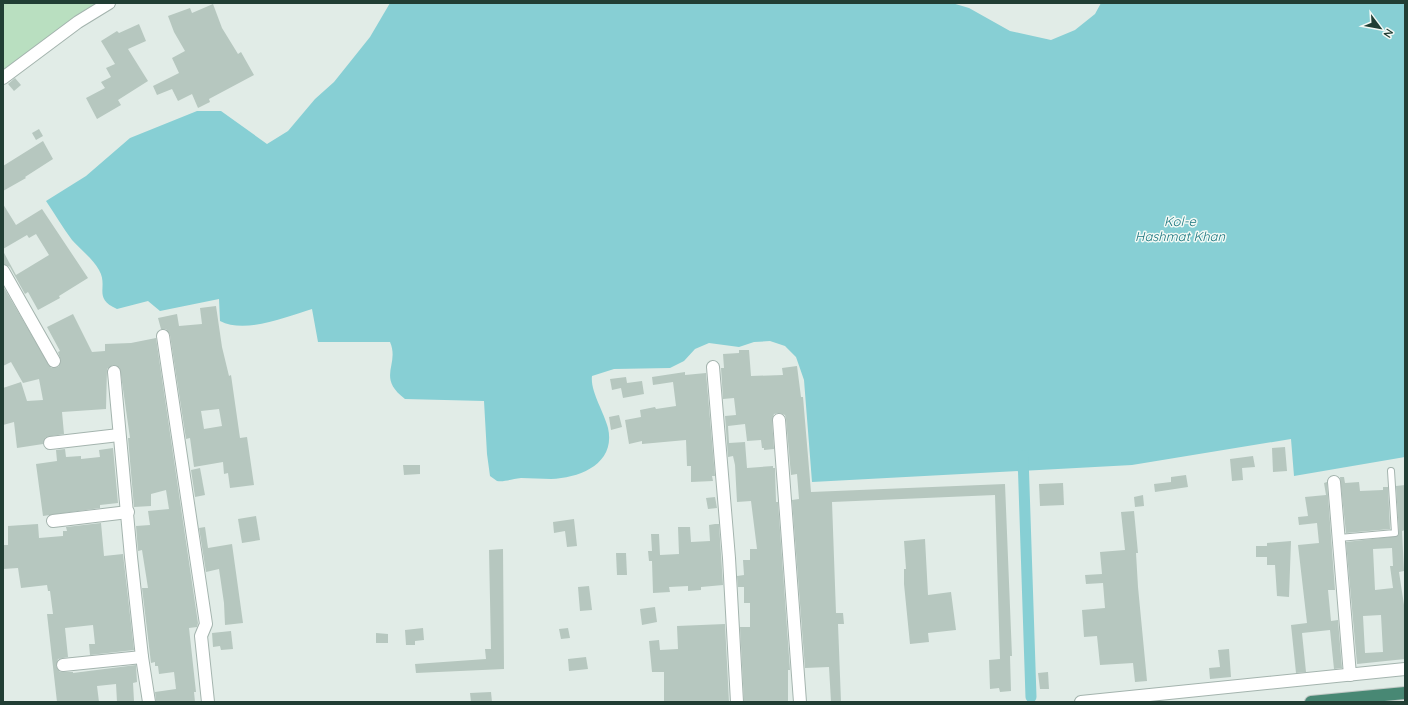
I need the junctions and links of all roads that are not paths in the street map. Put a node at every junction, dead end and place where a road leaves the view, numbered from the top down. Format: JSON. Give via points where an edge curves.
{"nodes":[{"id":1,"x":109,"y":3,"type":"edge"},
{"id":2,"x":3,"y":78,"type":"edge"},
{"id":3,"x":3,"y":271,"type":"edge"},
{"id":4,"x":163,"y":336,"type":"dead end"},
{"id":5,"x":54,"y":361,"type":"dead end"},
{"id":6,"x":713,"y":368,"type":"dead end"},
{"id":7,"x":114,"y":372,"type":"dead end"},
{"id":8,"x":779,"y":420,"type":"dead end"},
{"id":9,"x":119,"y":435,"type":"junction"},
{"id":10,"x":50,"y":444,"type":"dead end"},
{"id":11,"x":1391,"y":471,"type":"dead end"},
{"id":12,"x":1334,"y":482,"type":"dead end"},
{"id":13,"x":128,"y":512,"type":"junction"},
{"id":14,"x":53,"y":521,"type":"dead end"},
{"id":15,"x":1339,"y":538,"type":"junction"},
{"id":16,"x":142,"y":657,"type":"junction"},
{"id":17,"x":63,"y":665,"type":"dead end"},
{"id":18,"x":1405,"y":669,"type":"edge"},
{"id":19,"x":1350,"y":675,"type":"junction"},
{"id":20,"x":1405,"y":693,"type":"edge"},
{"id":21,"x":150,"y":702,"type":"edge"},
{"id":22,"x":208,"y":702,"type":"edge"},
{"id":23,"x":737,"y":702,"type":"edge"},
{"id":24,"x":800,"y":702,"type":"edge"},
{"id":25,"x":1081,"y":702,"type":"edge"},
{"id":26,"x":1311,"y":702,"type":"edge"}],
"edges":[{"from":1,"to":2,"type":"street","via":[[78,22]]},
{"from":3,"to":5,"type":"street"},
{"from":4,"to":22,"type":"street","via":[[206,624],[201,636]]},
{"from":6,"to":23,"type":"street","via":[[729,558]]},
{"from":7,"to":9,"type":"street"},
{"from":8,"to":24,"type":"street"},
{"from":9,"to":10,"type":"street"},
{"from":9,"to":13,"type":"street"},
{"from":11,"to":15,"type":"lane","via":[[1394,533]]},
{"from":12,"to":15,"type":"street"},
{"from":13,"to":14,"type":"street"},
{"from":13,"to":16,"type":"street"},
{"from":15,"to":19,"type":"street"},
{"from":16,"to":17,"type":"street"},
{"from":16,"to":21,"type":"street"},
{"from":18,"to":19,"type":"street"},
{"from":19,"to":25,"type":"street"},
{"from":20,"to":26,"type":"highway"}]}
